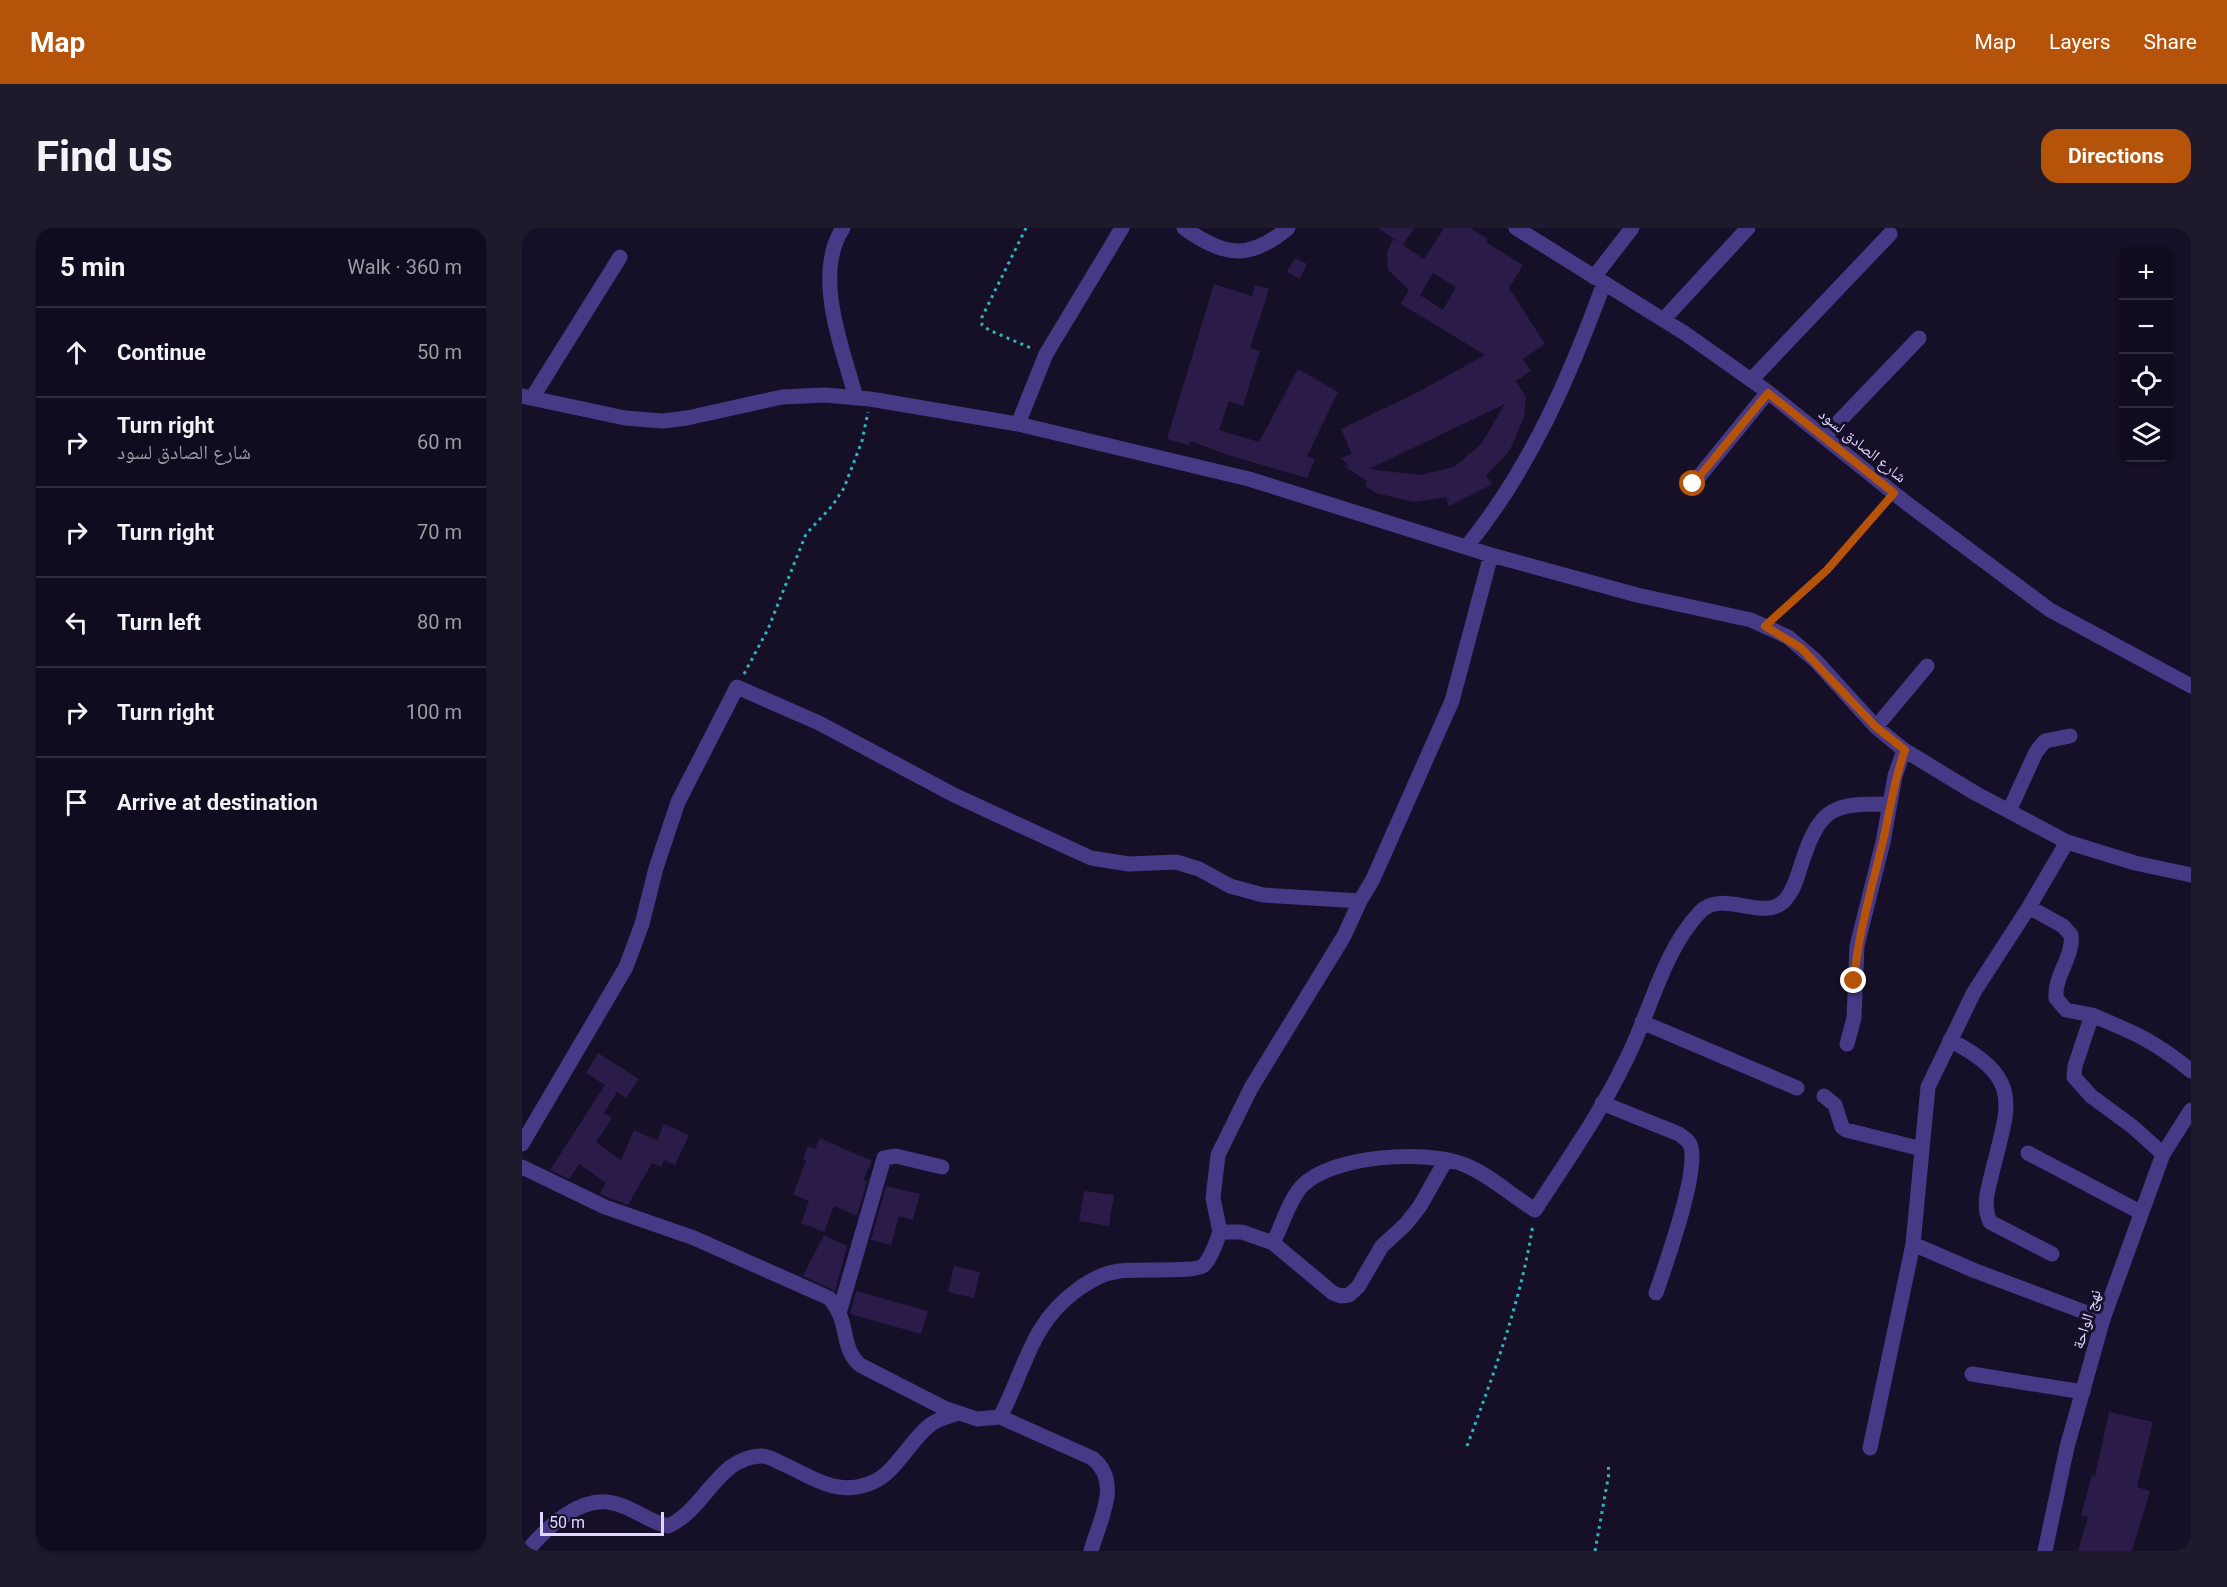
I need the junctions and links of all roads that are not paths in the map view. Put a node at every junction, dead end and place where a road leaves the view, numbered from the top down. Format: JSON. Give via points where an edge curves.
{"nodes":[{"id":1,"x":843,"y":228,"type":"edge"},
{"id":2,"x":1122,"y":228,"type":"edge"},
{"id":3,"x":1184,"y":228,"type":"edge"},
{"id":4,"x":1288,"y":228,"type":"edge"},
{"id":5,"x":1517,"y":228,"type":"edge"},
{"id":6,"x":1632,"y":228,"type":"edge"},
{"id":7,"x":1748,"y":228,"type":"edge"},
{"id":8,"x":1890,"y":234,"type":"dead end"},
{"id":9,"x":620,"y":257,"type":"dead end"},
{"id":10,"x":1599,"y":280,"type":"junction"},
{"id":11,"x":1663,"y":320,"type":"junction"},
{"id":12,"x":1919,"y":338,"type":"dead end"},
{"id":13,"x":1751,"y":380,"type":"junction"},
{"id":14,"x":1768,"y":393,"type":"junction"},
{"id":15,"x":527,"y":397,"type":"edge"},
{"id":16,"x":863,"y":399,"type":"junction"},
{"id":17,"x":1018,"y":424,"type":"junction"},
{"id":18,"x":1824,"y":436,"type":"junction"},
{"id":19,"x":1693,"y":484,"type":"dead end"},
{"id":20,"x":1467,"y":546,"type":"junction"},
{"id":21,"x":1491,"y":555,"type":"junction"},
{"id":22,"x":1927,"y":666,"type":"dead end"},
{"id":23,"x":2191,"y":686,"type":"edge"},
{"id":24,"x":1876,"y":727,"type":"junction"},
{"id":25,"x":2070,"y":736,"type":"dead end"},
{"id":26,"x":1905,"y":750,"type":"junction"},
{"id":27,"x":1890,"y":804,"type":"junction"},
{"id":28,"x":2009,"y":811,"type":"junction"},
{"id":29,"x":2067,"y":842,"type":"junction"},
{"id":30,"x":2191,"y":875,"type":"edge"},
{"id":31,"x":1360,"y":902,"type":"junction"},
{"id":32,"x":2029,"y":907,"type":"junction"},
{"id":33,"x":2092,"y":1015,"type":"junction"},
{"id":34,"x":1642,"y":1022,"type":"junction"},
{"id":35,"x":1950,"y":1040,"type":"junction"},
{"id":36,"x":1847,"y":1044,"type":"dead end"},
{"id":37,"x":2191,"y":1071,"type":"edge"},
{"id":38,"x":1797,"y":1088,"type":"dead end"},
{"id":39,"x":1824,"y":1096,"type":"dead end"},
{"id":40,"x":1602,"y":1102,"type":"junction"},
{"id":41,"x":2191,"y":1110,"type":"edge"},
{"id":42,"x":522,"y":1144,"type":"edge"},
{"id":43,"x":1922,"y":1149,"type":"junction"},
{"id":44,"x":2028,"y":1153,"type":"dead end"},
{"id":45,"x":2163,"y":1154,"type":"junction"},
{"id":46,"x":1446,"y":1160,"type":"junction"},
{"id":47,"x":522,"y":1167,"type":"edge"},
{"id":48,"x":942,"y":1167,"type":"dead end"},
{"id":49,"x":2140,"y":1212,"type":"junction"},
{"id":50,"x":1220,"y":1232,"type":"junction"},
{"id":51,"x":1273,"y":1243,"type":"junction"},
{"id":52,"x":1913,"y":1244,"type":"junction"},
{"id":53,"x":2052,"y":1254,"type":"dead end"},
{"id":54,"x":1656,"y":1293,"type":"dead end"},
{"id":55,"x":840,"y":1310,"type":"junction"},
{"id":56,"x":2103,"y":1319,"type":"junction"},
{"id":57,"x":1972,"y":1374,"type":"dead end"},
{"id":58,"x":2083,"y":1392,"type":"junction"},
{"id":59,"x":959,"y":1413,"type":"junction"},
{"id":60,"x":1000,"y":1417,"type":"junction"},
{"id":61,"x":1870,"y":1448,"type":"dead end"},
{"id":62,"x":527,"y":1551,"type":"edge"},
{"id":63,"x":1091,"y":1551,"type":"edge"},
{"id":64,"x":2045,"y":1551,"type":"edge"}],
"edges":[{"from":1,"to":16,"type":"street","via":[[832,256],[829,291]]},
{"from":2,"to":17,"type":"street","via":[[1046,354]]},
{"from":3,"to":4,"type":"street","via":[[1207,244],[1241,252],[1264,245]]},
{"from":5,"to":10,"type":"street","name":"شارع الصادق لسود"},
{"from":6,"to":10,"type":"street"},
{"from":7,"to":11,"type":"street"},
{"from":8,"to":13,"type":"street"},
{"from":9,"to":15,"type":"street"},
{"from":10,"to":11,"type":"street","name":"شارع الصادق لسود"},
{"from":10,"to":20,"type":"street","via":[[1581,345],[1546,422],[1511,488]]},
{"from":11,"to":13,"type":"street","name":"شارع الصادق لسود"},
{"from":12,"to":18,"type":"street"},
{"from":13,"to":14,"type":"street","name":"شارع الصادق لسود"},
{"from":14,"to":18,"type":"street","name":"شارع الصادق لسود"},
{"from":14,"to":19,"type":"street"},
{"from":15,"to":16,"type":"street","via":[[625,418],[663,421],[782,397]]},
{"from":16,"to":17,"type":"street"},
{"from":17,"to":20,"type":"street","via":[[1249,479]]},
{"from":18,"to":23,"type":"street","name":"شارع الصادق لسود","via":[[2050,610]]},
{"from":20,"to":21,"type":"street"},
{"from":21,"to":24,"type":"street","via":[[1765,626],[1801,648]]},
{"from":21,"to":31,"type":"street","via":[[1452,702]]},
{"from":22,"to":24,"type":"street"},
{"from":24,"to":26,"type":"street"},
{"from":25,"to":28,"type":"street","via":[[2044,741]]},
{"from":26,"to":27,"type":"street"},
{"from":26,"to":28,"type":"street"},
{"from":27,"to":34,"type":"street","via":[[1839,807],[1824,817],[1785,901],[1771,908],[1724,902],[1703,909],[1667,960]]},
{"from":27,"to":36,"type":"street","via":[[1857,946],[1854,1018]]},
{"from":28,"to":29,"type":"street"},
{"from":29,"to":30,"type":"street"},
{"from":29,"to":32,"type":"street"},
{"from":31,"to":42,"type":"street","via":[[1263,895],[1230,886],[1199,868],[1176,862],[1129,864],[1090,858],[1018,826],[819,723],[737,687],[678,802],[626,967]]},
{"from":31,"to":50,"type":"street","via":[[1344,936],[1226,1136],[1214,1180],[1213,1198]]},
{"from":32,"to":33,"type":"street","via":[[2063,926],[2071,935],[2056,984],[2056,998],[2066,1010]]},
{"from":32,"to":35,"type":"street","via":[[1974,992]]},
{"from":33,"to":37,"type":"street","via":[[2141,1035]]},
{"from":33,"to":45,"type":"street","via":[[2074,1065],[2074,1077],[2091,1096]]},
{"from":34,"to":38,"type":"street"},
{"from":34,"to":40,"type":"street","via":[[1626,1062]]},
{"from":35,"to":43,"type":"street","via":[[1928,1087]]},
{"from":35,"to":53,"type":"street","via":[[1991,1065],[2004,1092],[2005,1118],[1985,1202],[1990,1222]]},
{"from":39,"to":43,"type":"street","via":[[1835,1106],[1846,1130]]},
{"from":40,"to":46,"type":"street","via":[[1583,1139],[1535,1210],[1466,1165]]},
{"from":40,"to":54,"type":"street","via":[[1679,1134],[1689,1141],[1692,1150],[1690,1176]]},
{"from":41,"to":45,"type":"street","name":"نهج الواحة"},
{"from":43,"to":52,"type":"street"},
{"from":44,"to":49,"type":"street"},
{"from":45,"to":49,"type":"street","name":"نهج الواحة"},
{"from":46,"to":51,"type":"street","via":[[1370,1160],[1323,1172],[1300,1188]]},
{"from":46,"to":51,"type":"street","via":[[1420,1206],[1382,1246],[1349,1295],[1333,1293]]},
{"from":47,"to":55,"type":"street","via":[[605,1207],[694,1238],[829,1298]]},
{"from":48,"to":55,"type":"street","via":[[896,1156],[884,1158]]},
{"from":49,"to":56,"type":"street","name":"نهج الواحة"},
{"from":50,"to":51,"type":"street","via":[[1242,1232]]},
{"from":50,"to":60,"type":"street","via":[[1208,1259],[1195,1270],[1116,1271],[1077,1290],[1039,1329]]},
{"from":52,"to":56,"type":"street"},
{"from":52,"to":61,"type":"street"},
{"from":55,"to":59,"type":"street","via":[[851,1356],[860,1365]]},
{"from":56,"to":58,"type":"street","name":"نهج الواحة"},
{"from":57,"to":58,"type":"street"},
{"from":58,"to":64,"type":"street","name":"نهج الواحة","via":[[2056,1491]]},
{"from":59,"to":60,"type":"street","via":[[977,1419]]},
{"from":59,"to":62,"type":"street","via":[[930,1424],[909,1451],[874,1482],[835,1488],[762,1455],[730,1467],[696,1508],[668,1526],[615,1503],[602,1502],[573,1510],[546,1528]]},
{"from":60,"to":63,"type":"street","via":[[1102,1466],[1109,1492]]}]}
